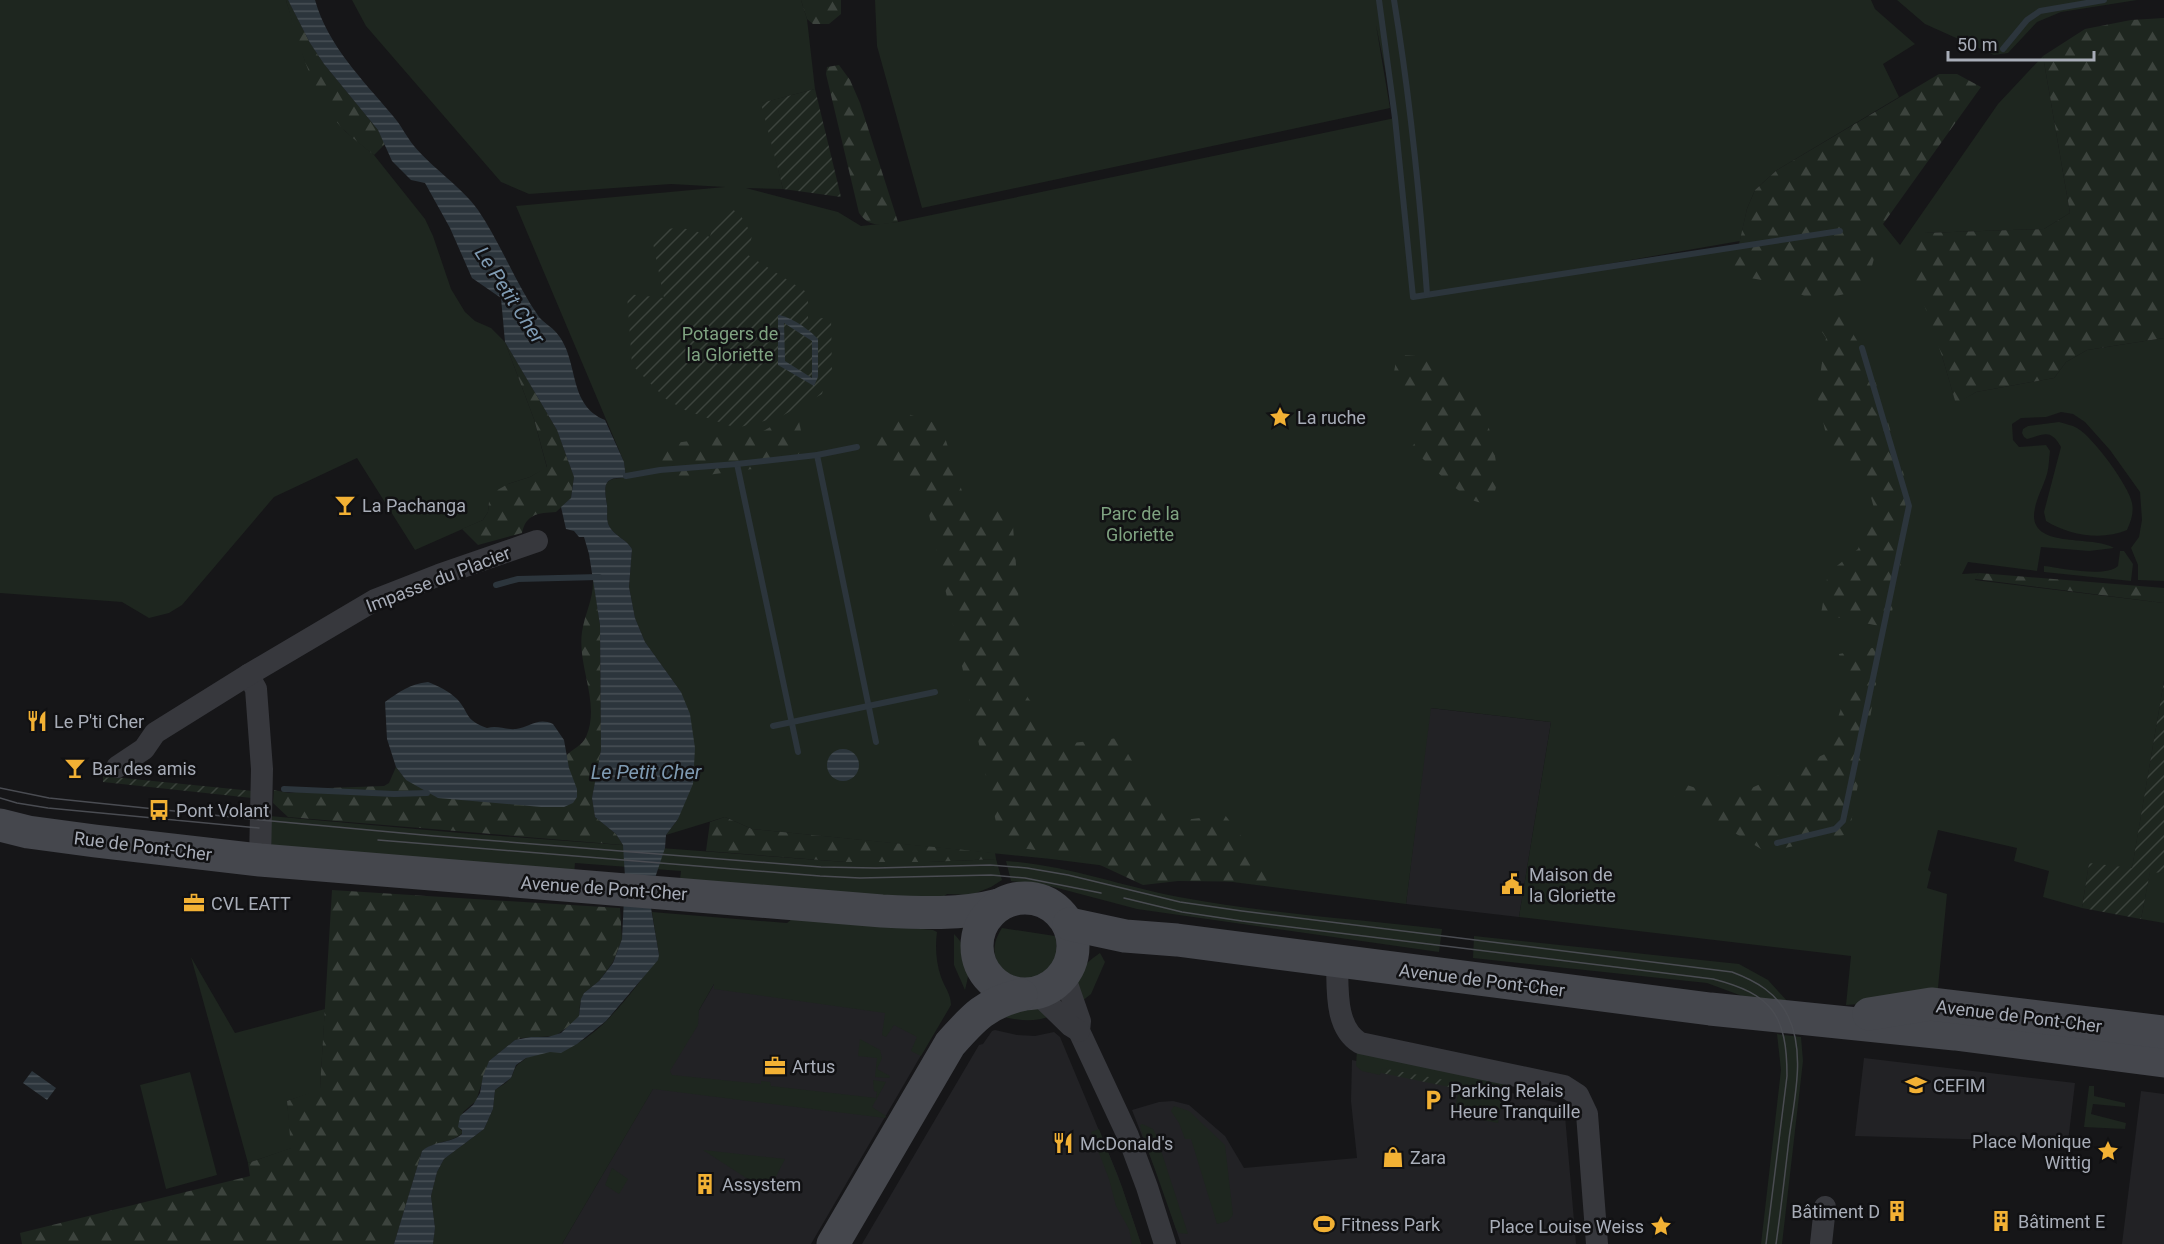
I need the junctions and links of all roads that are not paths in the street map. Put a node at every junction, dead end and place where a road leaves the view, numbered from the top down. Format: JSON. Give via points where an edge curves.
{"nodes":[{"id":1,"x":537,"y":541,"type":"dead end"},
{"id":2,"x":248,"y":675,"type":"junction"},
{"id":3,"x":117,"y":768,"type":"dead end"},
{"id":4,"x":0,"y":825,"type":"edge"},
{"id":5,"x":273,"y":862,"type":"junction"},
{"id":6,"x":999,"y":905,"type":"junction"},
{"id":7,"x":922,"y":913,"type":"junction"},
{"id":8,"x":1069,"y":924,"type":"junction"},
{"id":9,"x":1125,"y":936,"type":"junction"},
{"id":10,"x":979,"y":956,"type":"junction"},
{"id":11,"x":1337,"y":961,"type":"junction"},
{"id":12,"x":1068,"y":967,"type":"junction"},
{"id":13,"x":1029,"y":994,"type":"junction"},
{"id":14,"x":1839,"y":1023,"type":"junction"},
{"id":15,"x":1079,"y":1031,"type":"junction"},
{"id":16,"x":2164,"y":1032,"type":"edge"},
{"id":17,"x":950,"y":1044,"type":"junction"},
{"id":18,"x":2164,"y":1060,"type":"edge"},
{"id":19,"x":1825,"y":1208,"type":"dead end"},
{"id":20,"x":833,"y":1244,"type":"edge"},
{"id":21,"x":1166,"y":1244,"type":"edge"},
{"id":22,"x":1597,"y":1244,"type":"edge"},
{"id":23,"x":1821,"y":1244,"type":"edge"}],
"edges":[{"from":1,"to":2,"type":"street","name":"Impasse du Placier","via":[[375,600]]},
{"from":2,"to":3,"type":"street","name":"Impasse du Placier","via":[[155,733],[144,749]]},
{"from":2,"to":5,"type":"street","via":[[256,689]]},
{"from":4,"to":5,"type":"main road","name":"Rue de Pont-Cher","via":[[28,832]]},
{"from":5,"to":7,"type":"main road","name":"Avenue de Pont-Cher"},
{"from":6,"to":7,"type":"main road","name":"Avenue de Pont-Cher","via":[[973,912]]},
{"from":6,"to":8,"type":"main road","via":[[1024,897],[1038,899],[1056,909]]},
{"from":6,"to":10,"type":"main road","via":[[979,930]]},
{"from":7,"to":10,"type":"main road","name":"Avenue de Pont-Cher","via":[[942,921]]},
{"from":8,"to":9,"type":"main road","name":"Avenue de Pont-Cher"},
{"from":8,"to":12,"type":"main road","via":[[1073,935]]},
{"from":9,"to":11,"type":"main road","name":"Avenue de Pont-Cher"},
{"from":9,"to":12,"type":"main road","name":"Avenue de Pont-Cher"},
{"from":10,"to":13,"type":"main road","via":[[988,977],[997,986],[1008,992]]},
{"from":10,"to":17,"type":"main road"},
{"from":11,"to":14,"type":"main road","name":"Avenue de Pont-Cher"},
{"from":11,"to":22,"type":"street","via":[[1341,1019],[1352,1038],[1360,1043],[1564,1086],[1578,1095],[1587,1114]]},
{"from":12,"to":13,"type":"main road","via":[[1052,987]]},
{"from":12,"to":15,"type":"street"},
{"from":13,"to":15,"type":"street"},
{"from":13,"to":17,"type":"main road","via":[[999,1000],[972,1019]]},
{"from":14,"to":16,"type":"main road","name":"Avenue de Pont-Cher","via":[[1930,1004]]},
{"from":14,"to":18,"type":"main road","name":"Avenue de Pont-Cher"},
{"from":15,"to":21,"type":"street","via":[[1128,1136]]},
{"from":17,"to":20,"type":"main road"},
{"from":19,"to":23,"type":"street"}]}
